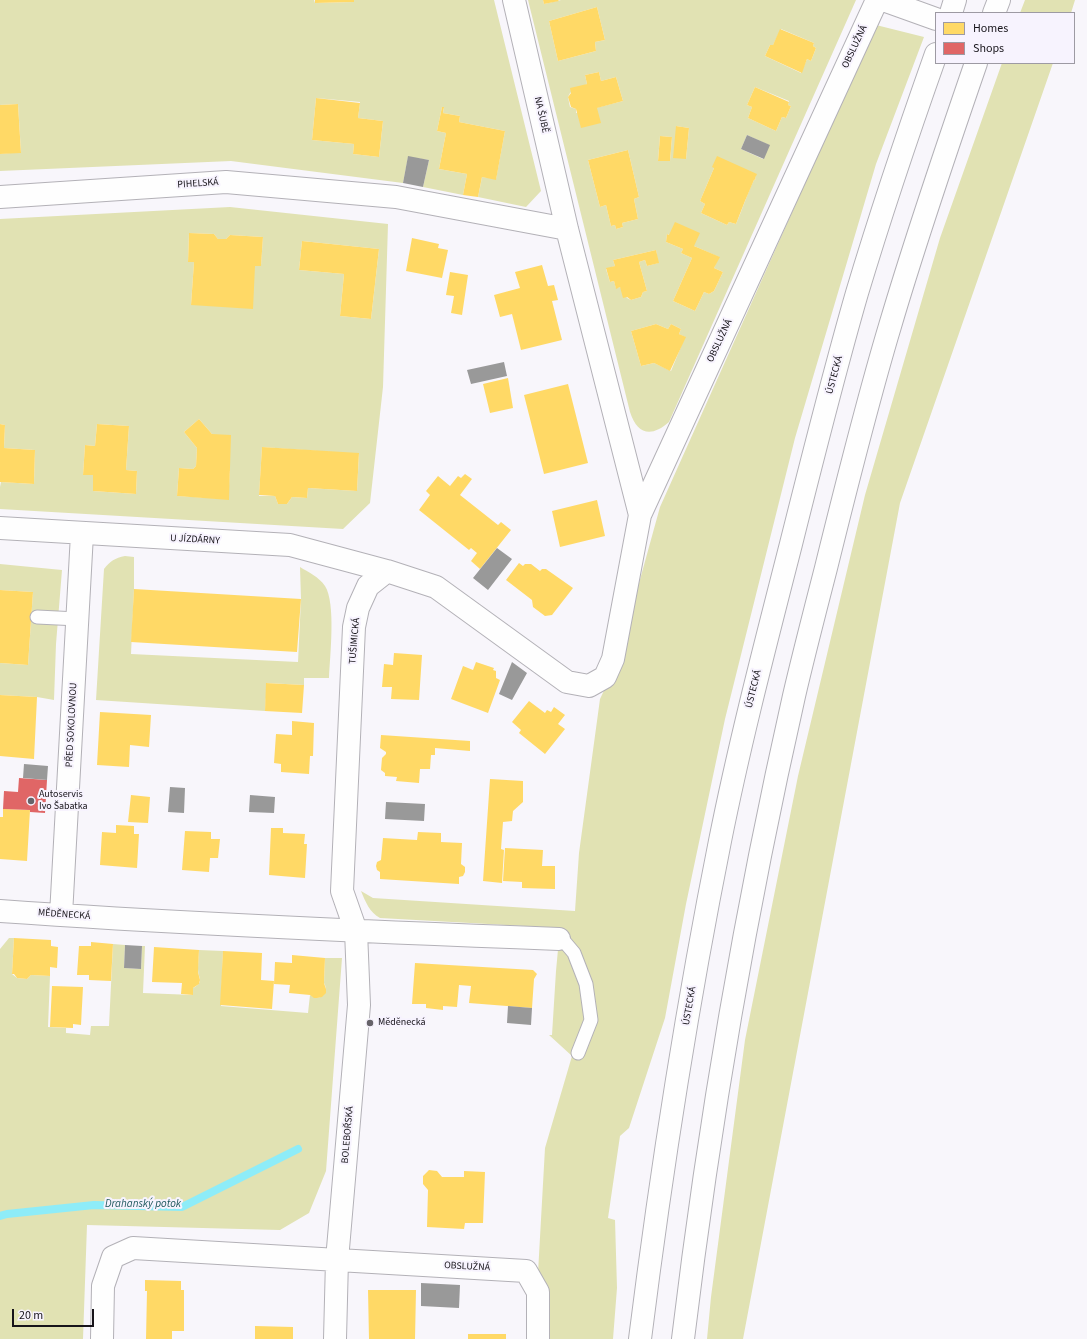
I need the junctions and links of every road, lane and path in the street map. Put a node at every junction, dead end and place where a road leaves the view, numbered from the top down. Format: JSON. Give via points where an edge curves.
{"nodes":[{"id":1,"x":514,"y":0,"type":"edge"},
{"id":2,"x":877,"y":0,"type":"edge"},
{"id":3,"x":883,"y":0,"type":"edge"},
{"id":4,"x":955,"y":0,"type":"edge"},
{"id":5,"x":998,"y":0,"type":"edge"},
{"id":6,"x":951,"y":12,"type":"edge"},
{"id":7,"x":994,"y":12,"type":"edge"},
{"id":8,"x":935,"y":19,"type":"edge"},
{"id":9,"x":935,"y":57,"type":"edge"},
{"id":10,"x":976,"y":64,"type":"edge"},
{"id":11,"x":0,"y":196,"type":"edge"},
{"id":12,"x":568,"y":229,"type":"junction"},
{"id":13,"x":640,"y":515,"type":"junction"},
{"id":14,"x":0,"y":528,"type":"edge"},
{"id":15,"x":82,"y":534,"type":"junction"},
{"id":16,"x":387,"y":571,"type":"junction"},
{"id":17,"x":36,"y":617,"type":"dead end"},
{"id":18,"x":78,"y":619,"type":"junction"},
{"id":19,"x":0,"y":912,"type":"edge"},
{"id":20,"x":61,"y":915,"type":"junction"},
{"id":21,"x":356,"y":932,"type":"junction"},
{"id":22,"x":561,"y":940,"type":"joint"},
{"id":23,"x":578,"y":1053,"type":"dead end"},
{"id":24,"x":337,"y":1260,"type":"junction"},
{"id":25,"x":102,"y":1339,"type":"edge"},
{"id":26,"x":335,"y":1339,"type":"edge"},
{"id":27,"x":538,"y":1339,"type":"edge"},
{"id":28,"x":640,"y":1339,"type":"edge"},
{"id":29,"x":683,"y":1339,"type":"edge"}],
"edges":[{"from":1,"to":12,"type":"street","name":"NA ŠUBĚ"},
{"from":2,"to":13,"type":"street","name":"OBSLUŽNÁ"},
{"from":3,"to":8,"type":"street"},
{"from":4,"to":6,"type":"street"},
{"from":5,"to":7,"type":"street"},
{"from":9,"to":28,"type":"street","name":"ÚSTECKÁ","via":[[904,143],[857,293],[814,450],[748,715],[720,841],[686,1026]]},
{"from":10,"to":29,"type":"street","via":[[890,326],[856,446],[794,695],[726,1035]]},
{"from":11,"to":12,"type":"street","name":"PIHELSKÁ","via":[[226,182],[396,197]]},
{"from":12,"to":13,"type":"street","name":"NA ŠUBĚ"},
{"from":13,"to":16,"type":"street","name":"OBSLUŽNÁ","via":[[613,660],[605,677],[589,686],[567,682],[436,587]]},
{"from":14,"to":15,"type":"street","name":"U JÍZDÁRNY"},
{"from":15,"to":16,"type":"street","name":"U JÍZDÁRNY","via":[[290,546]]},
{"from":15,"to":18,"type":"street","name":"PŘED SOKOLOVNOU"},
{"from":16,"to":21,"type":"street","name":"TUŠIMICKÁ","via":[[368,586],[358,608],[354,627],[342,891]]},
{"from":17,"to":18,"type":"lane"},
{"from":18,"to":20,"type":"street","name":"PŘED SOKOLOVNOU"},
{"from":19,"to":20,"type":"street","name":"MĚDĚNECKÁ"},
{"from":20,"to":21,"type":"street","name":"MĚDĚNECKÁ"},
{"from":21,"to":22,"type":"street","name":"MĚDĚNECKÁ"},
{"from":21,"to":24,"type":"street","name":"BOLEBOŘSKÁ","via":[[358,1005]]},
{"from":22,"to":23,"type":"lane","via":[[574,952],[586,984],[591,1020]]},
{"from":24,"to":25,"type":"street","via":[[133,1248],[113,1257],[103,1286]]},
{"from":24,"to":26,"type":"street","name":"BOLEBOŘSKÁ"},
{"from":24,"to":27,"type":"street","name":"OBSLUŽNÁ","via":[[526,1271],[538,1292]]}]}
